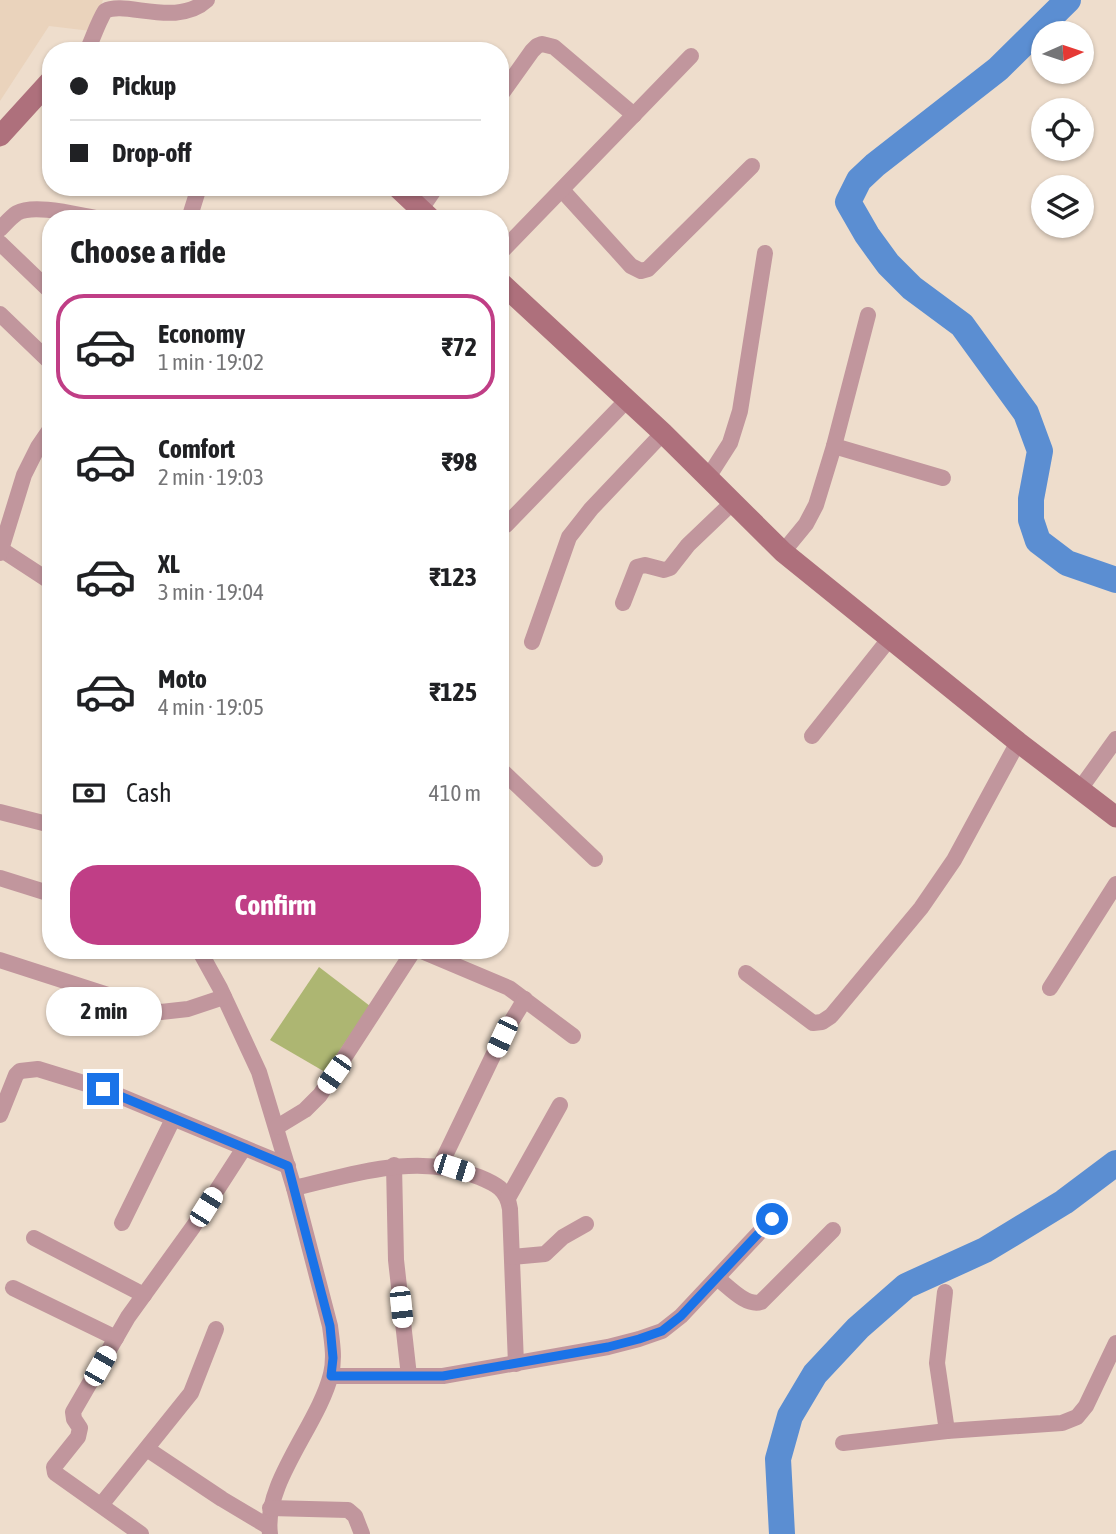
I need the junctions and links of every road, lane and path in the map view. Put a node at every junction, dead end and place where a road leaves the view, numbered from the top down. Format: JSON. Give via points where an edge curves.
{"nodes":[{"id":1,"x":207,"y":0,"type":"edge"},
{"id":2,"x":115,"y":1,"type":"edge"},
{"id":3,"x":91,"y":42,"type":"edge"},
{"id":4,"x":691,"y":56,"type":"dead end"},
{"id":5,"x":509,"y":83,"type":"edge"},
{"id":6,"x":42,"y":90,"type":"edge"},
{"id":7,"x":634,"y":115,"type":"junction"},
{"id":8,"x":0,"y":136,"type":"edge"},
{"id":9,"x":752,"y":166,"type":"dead end"},
{"id":10,"x":562,"y":190,"type":"junction"},
{"id":11,"x":407,"y":196,"type":"edge"},
{"id":12,"x":44,"y":210,"type":"edge"},
{"id":13,"x":422,"y":210,"type":"edge"},
{"id":14,"x":0,"y":229,"type":"edge"},
{"id":15,"x":0,"y":243,"type":"edge"},
{"id":16,"x":509,"y":244,"type":"edge"},
{"id":17,"x":765,"y":253,"type":"dead end"},
{"id":18,"x":42,"y":283,"type":"edge"},
{"id":19,"x":509,"y":290,"type":"edge"},
{"id":20,"x":0,"y":314,"type":"edge"},
{"id":21,"x":868,"y":315,"type":"dead end"},
{"id":22,"x":42,"y":354,"type":"edge"},
{"id":23,"x":628,"y":399,"type":"junction"},
{"id":24,"x":663,"y":433,"type":"junction"},
{"id":25,"x":42,"y":441,"type":"edge"},
{"id":26,"x":834,"y":446,"type":"junction"},
{"id":27,"x":707,"y":478,"type":"junction"},
{"id":28,"x":943,"y":478,"type":"dead end"},
{"id":29,"x":732,"y":503,"type":"junction"},
{"id":30,"x":509,"y":522,"type":"edge"},
{"id":31,"x":1,"y":551,"type":"edge"},
{"id":32,"x":783,"y":552,"type":"junction"},
{"id":33,"x":42,"y":576,"type":"edge"},
{"id":34,"x":623,"y":603,"type":"dead end"},
{"id":35,"x":890,"y":638,"type":"junction"},
{"id":36,"x":531,"y":642,"type":"dead end"},
{"id":37,"x":812,"y":736,"type":"dead end"},
{"id":38,"x":1116,"y":738,"type":"edge"},
{"id":39,"x":1018,"y":742,"type":"junction"},
{"id":40,"x":509,"y":778,"type":"edge"},
{"id":41,"x":1080,"y":789,"type":"junction"},
{"id":42,"x":0,"y":812,"type":"edge"},
{"id":43,"x":1116,"y":817,"type":"edge"},
{"id":44,"x":42,"y":823,"type":"edge"},
{"id":45,"x":595,"y":859,"type":"dead end"},
{"id":46,"x":0,"y":878,"type":"edge"},
{"id":47,"x":1116,"y":884,"type":"edge"},
{"id":48,"x":42,"y":891,"type":"edge"},
{"id":49,"x":204,"y":959,"type":"edge"},
{"id":50,"x":408,"y":959,"type":"edge"},
{"id":51,"x":440,"y":959,"type":"edge"},
{"id":52,"x":0,"y":960,"type":"edge"},
{"id":53,"x":746,"y":973,"type":"dead end"},
{"id":54,"x":1050,"y":989,"type":"dead end"},
{"id":55,"x":224,"y":998,"type":"junction"},
{"id":56,"x":525,"y":999,"type":"junction"},
{"id":57,"x":573,"y":1035,"type":"dead end"},
{"id":58,"x":560,"y":1105,"type":"dead end"},
{"id":59,"x":0,"y":1115,"type":"edge"},
{"id":60,"x":173,"y":1119,"type":"junction"},
{"id":61,"x":277,"y":1127,"type":"junction"},
{"id":62,"x":244,"y":1148,"type":"junction"},
{"id":63,"x":394,"y":1165,"type":"junction"},
{"id":64,"x":288,"y":1166,"type":"junction"},
{"id":65,"x":440,"y":1166,"type":"junction"},
{"id":66,"x":294,"y":1188,"type":"junction"},
{"id":67,"x":508,"y":1198,"type":"junction"},
{"id":68,"x":772,"y":1219,"type":"dead end"},
{"id":69,"x":122,"y":1223,"type":"dead end"},
{"id":70,"x":586,"y":1224,"type":"dead end"},
{"id":71,"x":834,"y":1230,"type":"dead end"},
{"id":72,"x":34,"y":1238,"type":"dead end"},
{"id":73,"x":512,"y":1257,"type":"junction"},
{"id":74,"x":717,"y":1278,"type":"junction"},
{"id":75,"x":13,"y":1288,"type":"dead end"},
{"id":76,"x":945,"y":1292,"type":"dead end"},
{"id":77,"x":144,"y":1295,"type":"junction"},
{"id":78,"x":216,"y":1329,"type":"dead end"},
{"id":79,"x":116,"y":1338,"type":"junction"},
{"id":80,"x":1116,"y":1343,"type":"edge"},
{"id":81,"x":516,"y":1364,"type":"junction"},
{"id":82,"x":1111,"y":1366,"type":"edge"},
{"id":83,"x":331,"y":1376,"type":"junction"},
{"id":84,"x":409,"y":1377,"type":"junction"},
{"id":85,"x":947,"y":1432,"type":"junction"},
{"id":86,"x":843,"y":1443,"type":"dead end"},
{"id":87,"x":148,"y":1449,"type":"junction"},
{"id":88,"x":101,"y":1505,"type":"junction"},
{"id":89,"x":270,"y":1508,"type":"junction"},
{"id":90,"x":270,"y":1531,"type":"edge"},
{"id":91,"x":141,"y":1534,"type":"edge"},
{"id":92,"x":362,"y":1534,"type":"edge"}],
"edges":[{"from":1,"to":2,"type":"street","via":[[180,11]]},
{"from":2,"to":3,"type":"street"},
{"from":4,"to":7,"type":"street"},
{"from":5,"to":7,"type":"street","via":[[537,46],[548,45]]},
{"from":6,"to":8,"type":"street"},
{"from":7,"to":10,"type":"street"},
{"from":9,"to":10,"type":"street","via":[[641,271]]},
{"from":10,"to":16,"type":"street"},
{"from":11,"to":13,"type":"street"},
{"from":12,"to":14,"type":"street","via":[[15,214]]},
{"from":15,"to":18,"type":"street"},
{"from":17,"to":27,"type":"street","via":[[740,411],[730,443]]},
{"from":19,"to":23,"type":"street"},
{"from":20,"to":22,"type":"street"},
{"from":21,"to":26,"type":"street"},
{"from":23,"to":24,"type":"street"},
{"from":23,"to":30,"type":"street"},
{"from":24,"to":27,"type":"street"},
{"from":24,"to":36,"type":"street","via":[[569,537]]},
{"from":25,"to":31,"type":"street","via":[[24,475]]},
{"from":26,"to":28,"type":"street"},
{"from":26,"to":32,"type":"street","via":[[812,515]]},
{"from":27,"to":29,"type":"street"},
{"from":29,"to":32,"type":"street"},
{"from":29,"to":34,"type":"street","via":[[670,568],[637,567]]},
{"from":31,"to":33,"type":"street"},
{"from":32,"to":35,"type":"street"},
{"from":35,"to":37,"type":"street"},
{"from":35,"to":39,"type":"street"},
{"from":38,"to":41,"type":"street"},
{"from":39,"to":41,"type":"street"},
{"from":39,"to":53,"type":"street","via":[[947,870],[831,1016],[813,1023]]},
{"from":40,"to":45,"type":"street"},
{"from":41,"to":43,"type":"street"},
{"from":42,"to":44,"type":"street"},
{"from":46,"to":48,"type":"street"},
{"from":47,"to":54,"type":"street"},
{"from":49,"to":55,"type":"street"},
{"from":50,"to":61,"type":"street","via":[[320,1096]]},
{"from":51,"to":56,"type":"street"},
{"from":52,"to":55,"type":"street","via":[[161,1012]]},
{"from":55,"to":61,"type":"street","via":[[259,1072]]},
{"from":56,"to":57,"type":"street"},
{"from":56,"to":65,"type":"street"},
{"from":58,"to":67,"type":"street"},
{"from":59,"to":60,"type":"street","via":[[16,1075],[38,1069],[103,1089]]},
{"from":60,"to":62,"type":"street"},
{"from":60,"to":69,"type":"street"},
{"from":61,"to":64,"type":"street"},
{"from":62,"to":64,"type":"street"},
{"from":62,"to":77,"type":"street"},
{"from":63,"to":65,"type":"street"},
{"from":63,"to":66,"type":"street"},
{"from":63,"to":84,"type":"street","via":[[396,1260]]},
{"from":64,"to":66,"type":"street"},
{"from":65,"to":67,"type":"street","via":[[494,1183]]},
{"from":66,"to":83,"type":"street","via":[[330,1326]]},
{"from":67,"to":73,"type":"street"},
{"from":68,"to":74,"type":"street"},
{"from":70,"to":73,"type":"street","via":[[545,1254]]},
{"from":71,"to":74,"type":"street","via":[[761,1302],[750,1302]]},
{"from":72,"to":77,"type":"street"},
{"from":73,"to":81,"type":"street"},
{"from":74,"to":81,"type":"street","via":[[662,1331],[608,1347]]},
{"from":75,"to":79,"type":"street"},
{"from":76,"to":85,"type":"street","via":[[937,1363]]},
{"from":77,"to":79,"type":"street"},
{"from":78,"to":87,"type":"street","via":[[191,1393]]},
{"from":79,"to":88,"type":"street","via":[[73,1412],[80,1428],[78,1437],[54,1470]]},
{"from":80,"to":82,"type":"street"},
{"from":81,"to":84,"type":"street"},
{"from":82,"to":85,"type":"street","via":[[1077,1417],[1062,1423]]},
{"from":83,"to":84,"type":"street"},
{"from":83,"to":89,"type":"street"},
{"from":85,"to":86,"type":"street"},
{"from":87,"to":88,"type":"street"},
{"from":87,"to":90,"type":"street"},
{"from":88,"to":91,"type":"street"},
{"from":89,"to":90,"type":"street"},
{"from":89,"to":92,"type":"street","via":[[348,1510]]}]}
